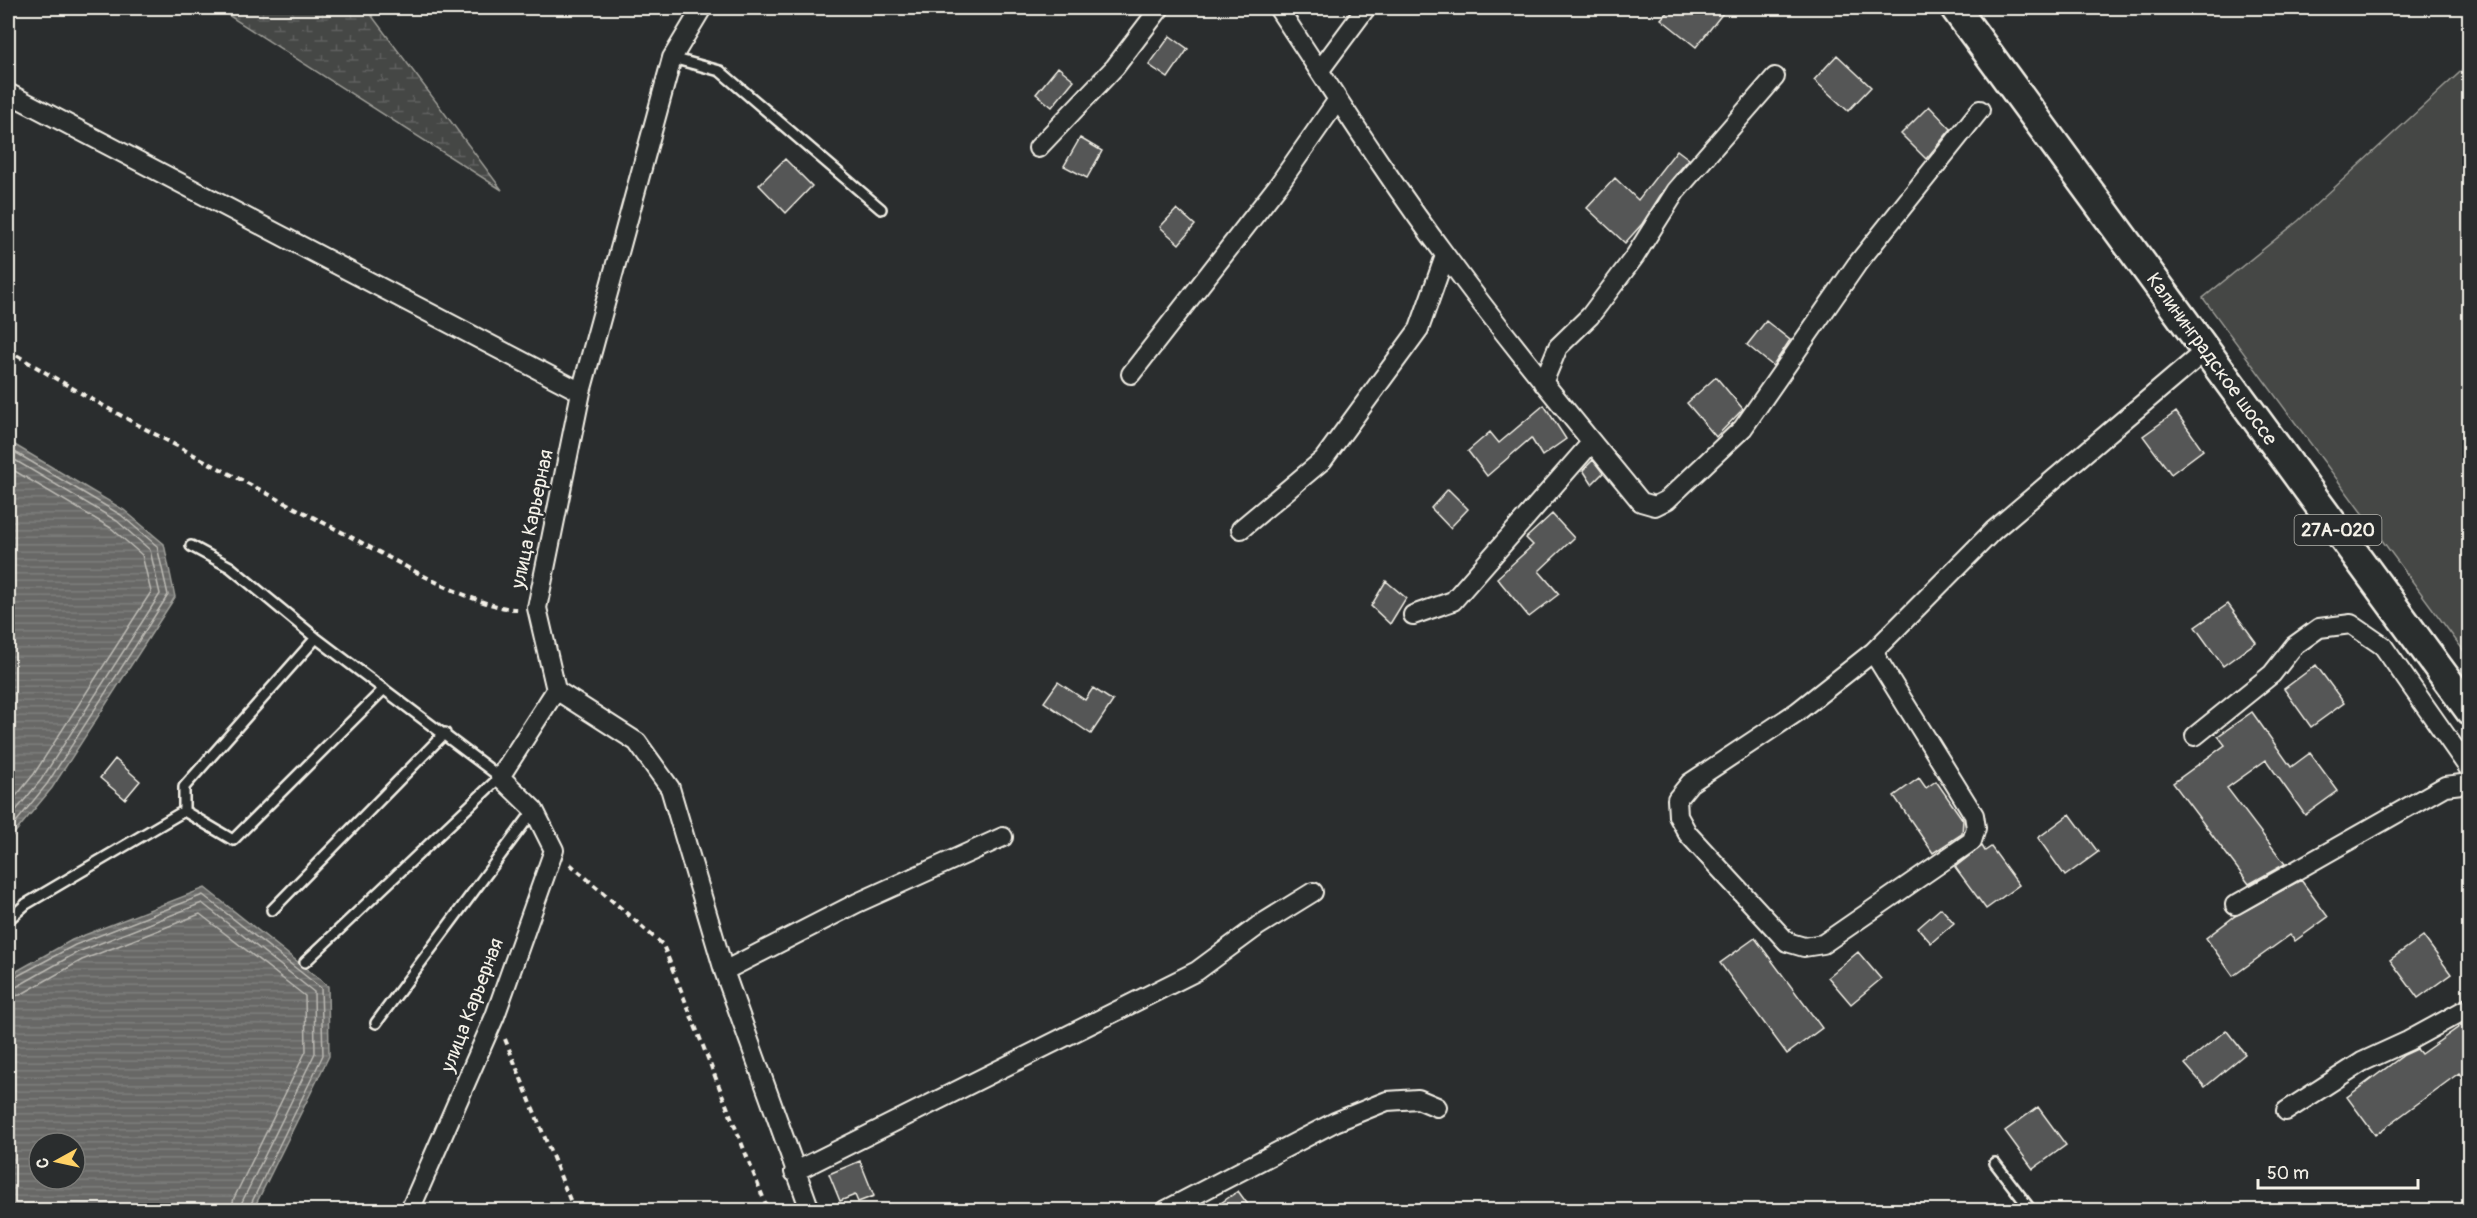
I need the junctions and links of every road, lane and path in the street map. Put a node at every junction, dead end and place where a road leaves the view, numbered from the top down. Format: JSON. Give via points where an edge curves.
{"nodes":[{"id":1,"x":702,"y":8,"type":"edge"},
{"id":2,"x":1160,"y":8,"type":"edge"},
{"id":3,"x":1278,"y":8,"type":"edge"},
{"id":4,"x":1366,"y":8,"type":"edge"},
{"id":5,"x":1955,"y":8,"type":"edge"},
{"id":6,"x":672,"y":58,"type":"junction"},
{"id":7,"x":1320,"y":70,"type":"junction"},
{"id":8,"x":1775,"y":77,"type":"dead end"},
{"id":9,"x":8,"y":93,"type":"edge"},
{"id":10,"x":1337,"y":101,"type":"junction"},
{"id":11,"x":1980,"y":110,"type":"dead end"},
{"id":12,"x":1038,"y":148,"type":"dead end"},
{"id":13,"x":881,"y":209,"type":"dead end"},
{"id":14,"x":1445,"y":256,"type":"junction"},
{"id":15,"x":8,"y":350,"type":"edge"},
{"id":16,"x":2206,"y":350,"type":"junction"},
{"id":17,"x":1131,"y":374,"type":"dead end"},
{"id":18,"x":1543,"y":383,"type":"junction"},
{"id":19,"x":581,"y":392,"type":"junction"},
{"id":20,"x":1592,"y":442,"type":"junction"},
{"id":21,"x":1241,"y":529,"type":"dead end"},
{"id":22,"x":190,"y":546,"type":"dead end"},
{"id":23,"x":537,"y":608,"type":"junction"},
{"id":24,"x":1413,"y":615,"type":"dead end"},
{"id":25,"x":316,"y":638,"type":"junction"},
{"id":26,"x":1873,"y":652,"type":"junction"},
{"id":27,"x":384,"y":689,"type":"junction"},
{"id":28,"x":556,"y":690,"type":"junction"},
{"id":29,"x":2469,"y":711,"type":"edge"},
{"id":30,"x":445,"y":733,"type":"junction"},
{"id":31,"x":2195,"y":736,"type":"dead end"},
{"id":32,"x":2469,"y":770,"type":"edge"},
{"id":33,"x":500,"y":777,"type":"junction"},
{"id":34,"x":2469,"y":783,"type":"edge"},
{"id":35,"x":534,"y":810,"type":"junction"},
{"id":36,"x":184,"y":811,"type":"junction"},
{"id":37,"x":1003,"y":837,"type":"dead end"},
{"id":38,"x":554,"y":850,"type":"junction"},
{"id":39,"x":1313,"y":892,"type":"dead end"},
{"id":40,"x":2235,"y":905,"type":"dead end"},
{"id":41,"x":272,"y":910,"type":"dead end"},
{"id":42,"x":8,"y":920,"type":"edge"},
{"id":43,"x":305,"y":962,"type":"dead end"},
{"id":44,"x":724,"y":971,"type":"junction"},
{"id":45,"x":2469,"y":1007,"type":"edge"},
{"id":46,"x":495,"y":1016,"type":"junction"},
{"id":47,"x":376,"y":1023,"type":"dead end"},
{"id":48,"x":1437,"y":1107,"type":"dead end"},
{"id":49,"x":2286,"y":1111,"type":"dead end"},
{"id":50,"x":1995,"y":1163,"type":"dead end"},
{"id":51,"x":794,"y":1172,"type":"junction"},
{"id":52,"x":410,"y":1210,"type":"edge"},
{"id":53,"x":574,"y":1210,"type":"edge"},
{"id":54,"x":768,"y":1210,"type":"edge"},
{"id":55,"x":810,"y":1210,"type":"edge"},
{"id":56,"x":1167,"y":1210,"type":"edge"},
{"id":57,"x":2031,"y":1210,"type":"edge"}],
"edges":[{"from":1,"to":6,"type":"street","name":"улица Карьерная"},
{"from":2,"to":12,"type":"street","via":[[1115,67]]},
{"from":3,"to":7,"type":"street"},
{"from":4,"to":7,"type":"street"},
{"from":5,"to":16,"type":"main road","name":"Калининградское шоссе","number":"27А-020"},
{"from":6,"to":13,"type":"lane","via":[[720,71]]},
{"from":6,"to":19,"type":"street","name":"улица Карьерная"},
{"from":7,"to":10,"type":"street"},
{"from":8,"to":18,"type":"street","via":[[1676,191],[1635,256],[1590,316],[1558,346]]},
{"from":9,"to":19,"type":"street"},
{"from":10,"to":14,"type":"street"},
{"from":10,"to":17,"type":"street","via":[[1279,184]]},
{"from":11,"to":20,"type":"street","via":[[1857,264],[1743,428],[1667,500],[1655,506],[1641,502]]},
{"from":14,"to":18,"type":"street"},
{"from":14,"to":21,"type":"street","via":[[1419,329],[1323,459]]},
{"from":15,"to":23,"type":"path","via":[[101,407],[392,559],[483,603],[511,609]]},
{"from":16,"to":26,"type":"street","via":[[1992,531]]},
{"from":16,"to":29,"type":"main road","name":"Калининградское шоссе","number":"27А-020"},
{"from":18,"to":20,"type":"street"},
{"from":19,"to":23,"type":"street","name":"улица Карьерная"},
{"from":20,"to":24,"type":"street","via":[[1453,601]]},
{"from":22,"to":25,"type":"lane","via":[[230,567]]},
{"from":23,"to":28,"type":"street","name":"улица Карьерная"},
{"from":25,"to":27,"type":"lane"},
{"from":25,"to":36,"type":"lane","via":[[184,787]]},
{"from":26,"to":26,"type":"street","via":[[1974,815],[1976,828],[1972,840],[1823,944],[1804,947],[1787,942],[1688,834],[1678,816],[1677,799],[1690,783],[1797,712]]},
{"from":27,"to":30,"type":"lane"},
{"from":27,"to":36,"type":"lane","via":[[233,840]]},
{"from":28,"to":33,"type":"street"},
{"from":28,"to":44,"type":"street","via":[[637,742],[670,788]]},
{"from":30,"to":33,"type":"lane"},
{"from":30,"to":41,"type":"lane"},
{"from":31,"to":32,"type":"street","via":[[2271,675],[2294,646],[2319,628],[2351,624],[2383,646]]},
{"from":33,"to":35,"type":"street"},
{"from":33,"to":43,"type":"lane"},
{"from":34,"to":40,"type":"street","via":[[2445,786]]},
{"from":35,"to":38,"type":"street"},
{"from":35,"to":47,"type":"lane"},
{"from":36,"to":42,"type":"lane","via":[[26,904]]},
{"from":37,"to":44,"type":"street","via":[[857,903]]},
{"from":38,"to":46,"type":"street","name":"улица Карьерная"},
{"from":38,"to":54,"type":"path","via":[[663,945]]},
{"from":39,"to":51,"type":"street","via":[[1197,971]]},
{"from":44,"to":51,"type":"street"},
{"from":45,"to":49,"type":"street","via":[[2362,1062]]},
{"from":46,"to":52,"type":"street","name":"улица Карьерная"},
{"from":46,"to":53,"type":"path"},
{"from":48,"to":56,"type":"street","via":[[1418,1099],[1387,1101],[1335,1122]]},
{"from":50,"to":57,"type":"lane"},
{"from":51,"to":55,"type":"street"}]}
